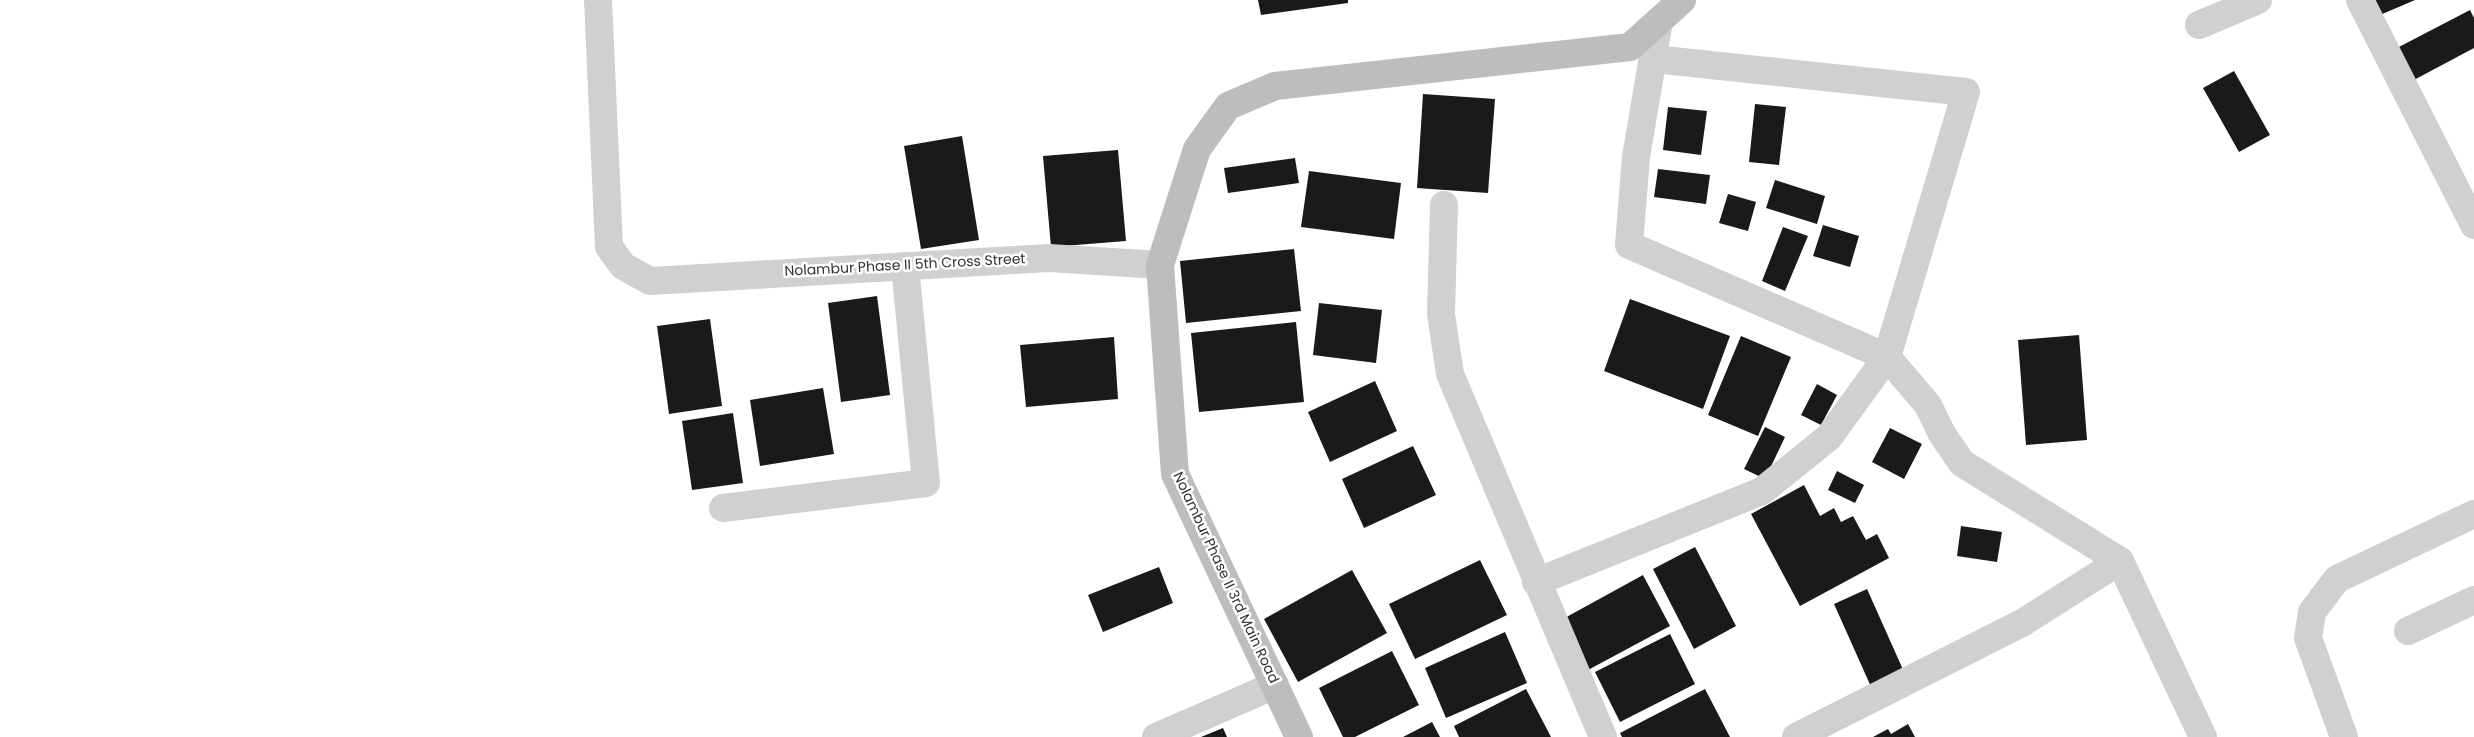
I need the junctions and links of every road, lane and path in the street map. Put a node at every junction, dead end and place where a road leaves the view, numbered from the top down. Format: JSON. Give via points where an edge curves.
{"nodes":[{"id":1,"x":598,"y":0,"type":"edge"},
{"id":2,"x":1682,"y":0,"type":"edge"},
{"id":3,"x":2258,"y":0,"type":"edge"},
{"id":4,"x":2360,"y":0,"type":"edge"},
{"id":5,"x":1659,"y":21,"type":"junction"},
{"id":6,"x":2199,"y":25,"type":"dead end"},
{"id":7,"x":1654,"y":59,"type":"junction"},
{"id":8,"x":1444,"y":205,"type":"dead end"},
{"id":9,"x":2474,"y":225,"type":"edge"},
{"id":10,"x":1160,"y":265,"type":"junction"},
{"id":11,"x":905,"y":266,"type":"junction"},
{"id":12,"x":1887,"y":357,"type":"junction"},
{"id":13,"x":723,"y":508,"type":"dead end"},
{"id":14,"x":2474,"y":514,"type":"edge"},
{"id":15,"x":2120,"y":561,"type":"junction"},
{"id":16,"x":1536,"y":582,"type":"junction"},
{"id":17,"x":2474,"y":600,"type":"edge"},
{"id":18,"x":2408,"y":631,"type":"dead end"},
{"id":19,"x":1275,"y":685,"type":"junction"},
{"id":20,"x":1156,"y":737,"type":"edge"},
{"id":21,"x":1299,"y":737,"type":"edge"},
{"id":22,"x":1603,"y":737,"type":"edge"},
{"id":23,"x":1796,"y":737,"type":"edge"},
{"id":24,"x":2204,"y":737,"type":"edge"},
{"id":25,"x":2344,"y":737,"type":"edge"}],
"edges":[{"from":1,"to":11,"type":"street","name":"Nolambur Phase II 5th Cross Street","via":[[610,247],[623,266],[650,281]]},
{"from":2,"to":5,"type":"street"},
{"from":3,"to":6,"type":"street"},
{"from":4,"to":9,"type":"street"},
{"from":5,"to":7,"type":"street"},
{"from":5,"to":10,"type":"street","via":[[1630,48],[1275,86],[1228,106],[1197,150]]},
{"from":7,"to":12,"type":"street","via":[[1636,156],[1629,245]]},
{"from":7,"to":12,"type":"street","via":[[1966,92]]},
{"from":8,"to":16,"type":"street","via":[[1441,314],[1450,374]]},
{"from":10,"to":11,"type":"street","name":"Nolambur Phase II 5th Cross Street","via":[[1049,258]]},
{"from":10,"to":19,"type":"street","name":"Nolambur Phase II 3rd Main Road","via":[[1174,474]]},
{"from":11,"to":13,"type":"street","via":[[926,483]]},
{"from":12,"to":15,"type":"street","via":[[1928,405],[1942,434],[1962,463]]},
{"from":12,"to":16,"type":"street","via":[[1829,437],[1762,492]]},
{"from":14,"to":25,"type":"street","via":[[2337,579],[2312,612],[2308,638]]},
{"from":15,"to":23,"type":"street","via":[[2022,623]]},
{"from":15,"to":24,"type":"street"},
{"from":16,"to":22,"type":"street"},
{"from":17,"to":18,"type":"street"},
{"from":19,"to":20,"type":"street"},
{"from":19,"to":21,"type":"street","name":"Nolambur Phase II 3rd Main Road"}]}
